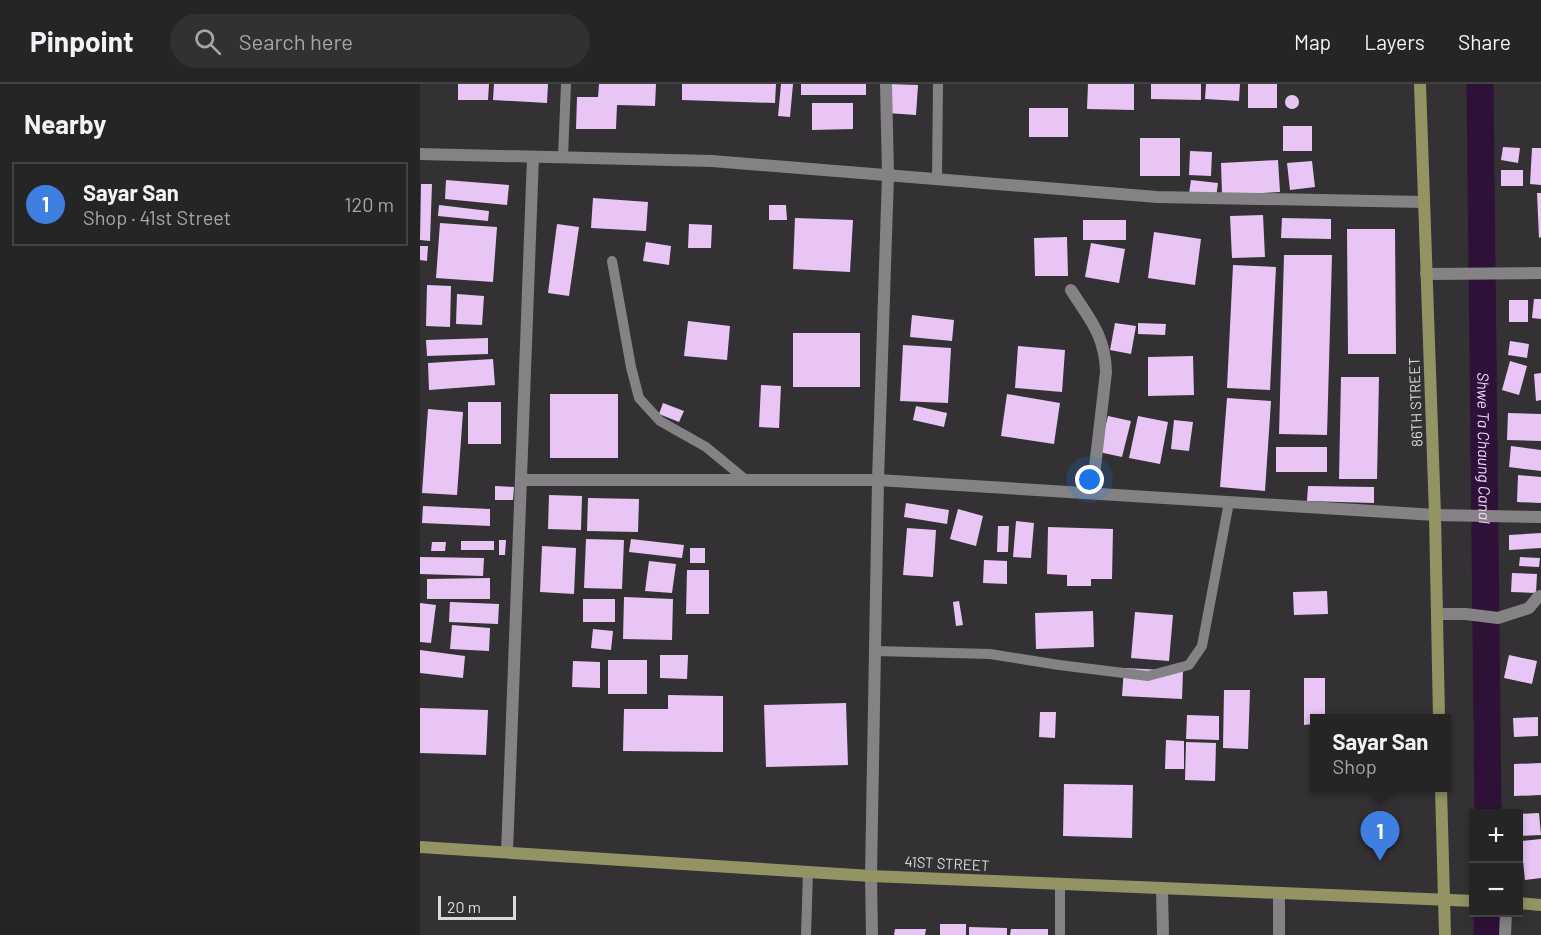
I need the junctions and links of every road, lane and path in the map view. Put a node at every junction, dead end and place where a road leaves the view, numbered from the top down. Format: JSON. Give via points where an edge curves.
{"nodes":[{"id":1,"x":566,"y":84,"type":"edge"},
{"id":2,"x":886,"y":84,"type":"edge"},
{"id":3,"x":938,"y":84,"type":"edge"},
{"id":4,"x":1420,"y":84,"type":"edge"},
{"id":5,"x":420,"y":154,"type":"edge"},
{"id":6,"x":533,"y":157,"type":"junction"},
{"id":7,"x":563,"y":158,"type":"junction"},
{"id":8,"x":888,"y":175,"type":"junction"},
{"id":9,"x":937,"y":179,"type":"junction"},
{"id":10,"x":1424,"y":202,"type":"junction"},
{"id":11,"x":612,"y":261,"type":"dead end"},
{"id":12,"x":1541,"y":273,"type":"edge"},
{"id":13,"x":1426,"y":274,"type":"junction"},
{"id":14,"x":1071,"y":290,"type":"dead end"},
{"id":15,"x":521,"y":480,"type":"junction"},
{"id":16,"x":746,"y":480,"type":"junction"},
{"id":17,"x":878,"y":480,"type":"junction"},
{"id":18,"x":1092,"y":493,"type":"junction"},
{"id":19,"x":1229,"y":502,"type":"junction"},
{"id":20,"x":1435,"y":515,"type":"junction"},
{"id":21,"x":1541,"y":517,"type":"edge"},
{"id":22,"x":1541,"y":596,"type":"edge"},
{"id":23,"x":1437,"y":614,"type":"junction"},
{"id":24,"x":875,"y":651,"type":"junction"},
{"id":25,"x":1439,"y":714,"type":"edge"},
{"id":26,"x":1441,"y":792,"type":"edge"},
{"id":27,"x":420,"y":847,"type":"edge"},
{"id":28,"x":507,"y":852,"type":"junction"},
{"id":29,"x":808,"y":872,"type":"junction"},
{"id":30,"x":871,"y":876,"type":"junction"},
{"id":31,"x":1060,"y":885,"type":"junction"},
{"id":32,"x":1162,"y":889,"type":"junction"},
{"id":33,"x":1279,"y":894,"type":"junction"},
{"id":34,"x":1450,"y":900,"type":"junction"},
{"id":35,"x":1469,"y":901,"type":"edge"},
{"id":36,"x":1523,"y":903,"type":"edge"},
{"id":37,"x":1541,"y":905,"type":"edge"},
{"id":38,"x":1506,"y":917,"type":"edge"},
{"id":39,"x":806,"y":935,"type":"edge"},
{"id":40,"x":872,"y":935,"type":"edge"},
{"id":41,"x":1060,"y":935,"type":"edge"},
{"id":42,"x":1163,"y":935,"type":"edge"},
{"id":43,"x":1279,"y":935,"type":"edge"},
{"id":44,"x":1445,"y":935,"type":"edge"},
{"id":45,"x":1505,"y":935,"type":"edge"}],
"edges":[{"from":1,"to":7,"type":"lane"},
{"from":2,"to":8,"type":"street"},
{"from":3,"to":9,"type":"lane"},
{"from":4,"to":10,"type":"main road","name":"86TH STREET"},
{"from":5,"to":6,"type":"street"},
{"from":6,"to":7,"type":"street"},
{"from":6,"to":15,"type":"street"},
{"from":7,"to":8,"type":"street","via":[[712,161]]},
{"from":8,"to":9,"type":"street"},
{"from":8,"to":17,"type":"street"},
{"from":9,"to":10,"type":"street","via":[[1157,197]]},
{"from":10,"to":13,"type":"main road","name":"86TH STREET"},
{"from":11,"to":16,"type":"lane","via":[[639,398],[660,421],[706,447]]},
{"from":12,"to":13,"type":"street"},
{"from":13,"to":20,"type":"main road","name":"86TH STREET"},
{"from":14,"to":18,"type":"street","via":[[1100,334],[1106,353]]},
{"from":15,"to":16,"type":"street"},
{"from":15,"to":28,"type":"street"},
{"from":16,"to":17,"type":"street"},
{"from":17,"to":18,"type":"street"},
{"from":17,"to":24,"type":"street"},
{"from":18,"to":19,"type":"street"},
{"from":19,"to":20,"type":"street"},
{"from":19,"to":24,"type":"lane","via":[[1202,646],[1189,665],[1148,676],[990,654]]},
{"from":20,"to":21,"type":"street"},
{"from":20,"to":23,"type":"main road","name":"86TH STREET"},
{"from":22,"to":23,"type":"street","via":[[1529,608],[1498,618]]},
{"from":23,"to":25,"type":"main road","name":"86TH STREET"},
{"from":24,"to":30,"type":"street"},
{"from":26,"to":34,"type":"main road"},
{"from":27,"to":28,"type":"main road","name":"41ST STREET"},
{"from":28,"to":29,"type":"main road","name":"41ST STREET"},
{"from":29,"to":30,"type":"main road","name":"41ST STREET"},
{"from":29,"to":39,"type":"lane"},
{"from":30,"to":31,"type":"main road","name":"41ST STREET"},
{"from":30,"to":40,"type":"street"},
{"from":31,"to":32,"type":"main road","name":"41ST STREET"},
{"from":31,"to":41,"type":"lane"},
{"from":32,"to":33,"type":"main road","name":"41ST STREET"},
{"from":32,"to":42,"type":"street"},
{"from":33,"to":34,"type":"main road","name":"41ST STREET"},
{"from":33,"to":43,"type":"street"},
{"from":34,"to":35,"type":"main road","name":"41ST STREET"},
{"from":34,"to":44,"type":"main road"},
{"from":36,"to":37,"type":"main road"},
{"from":38,"to":45,"type":"street"}]}
